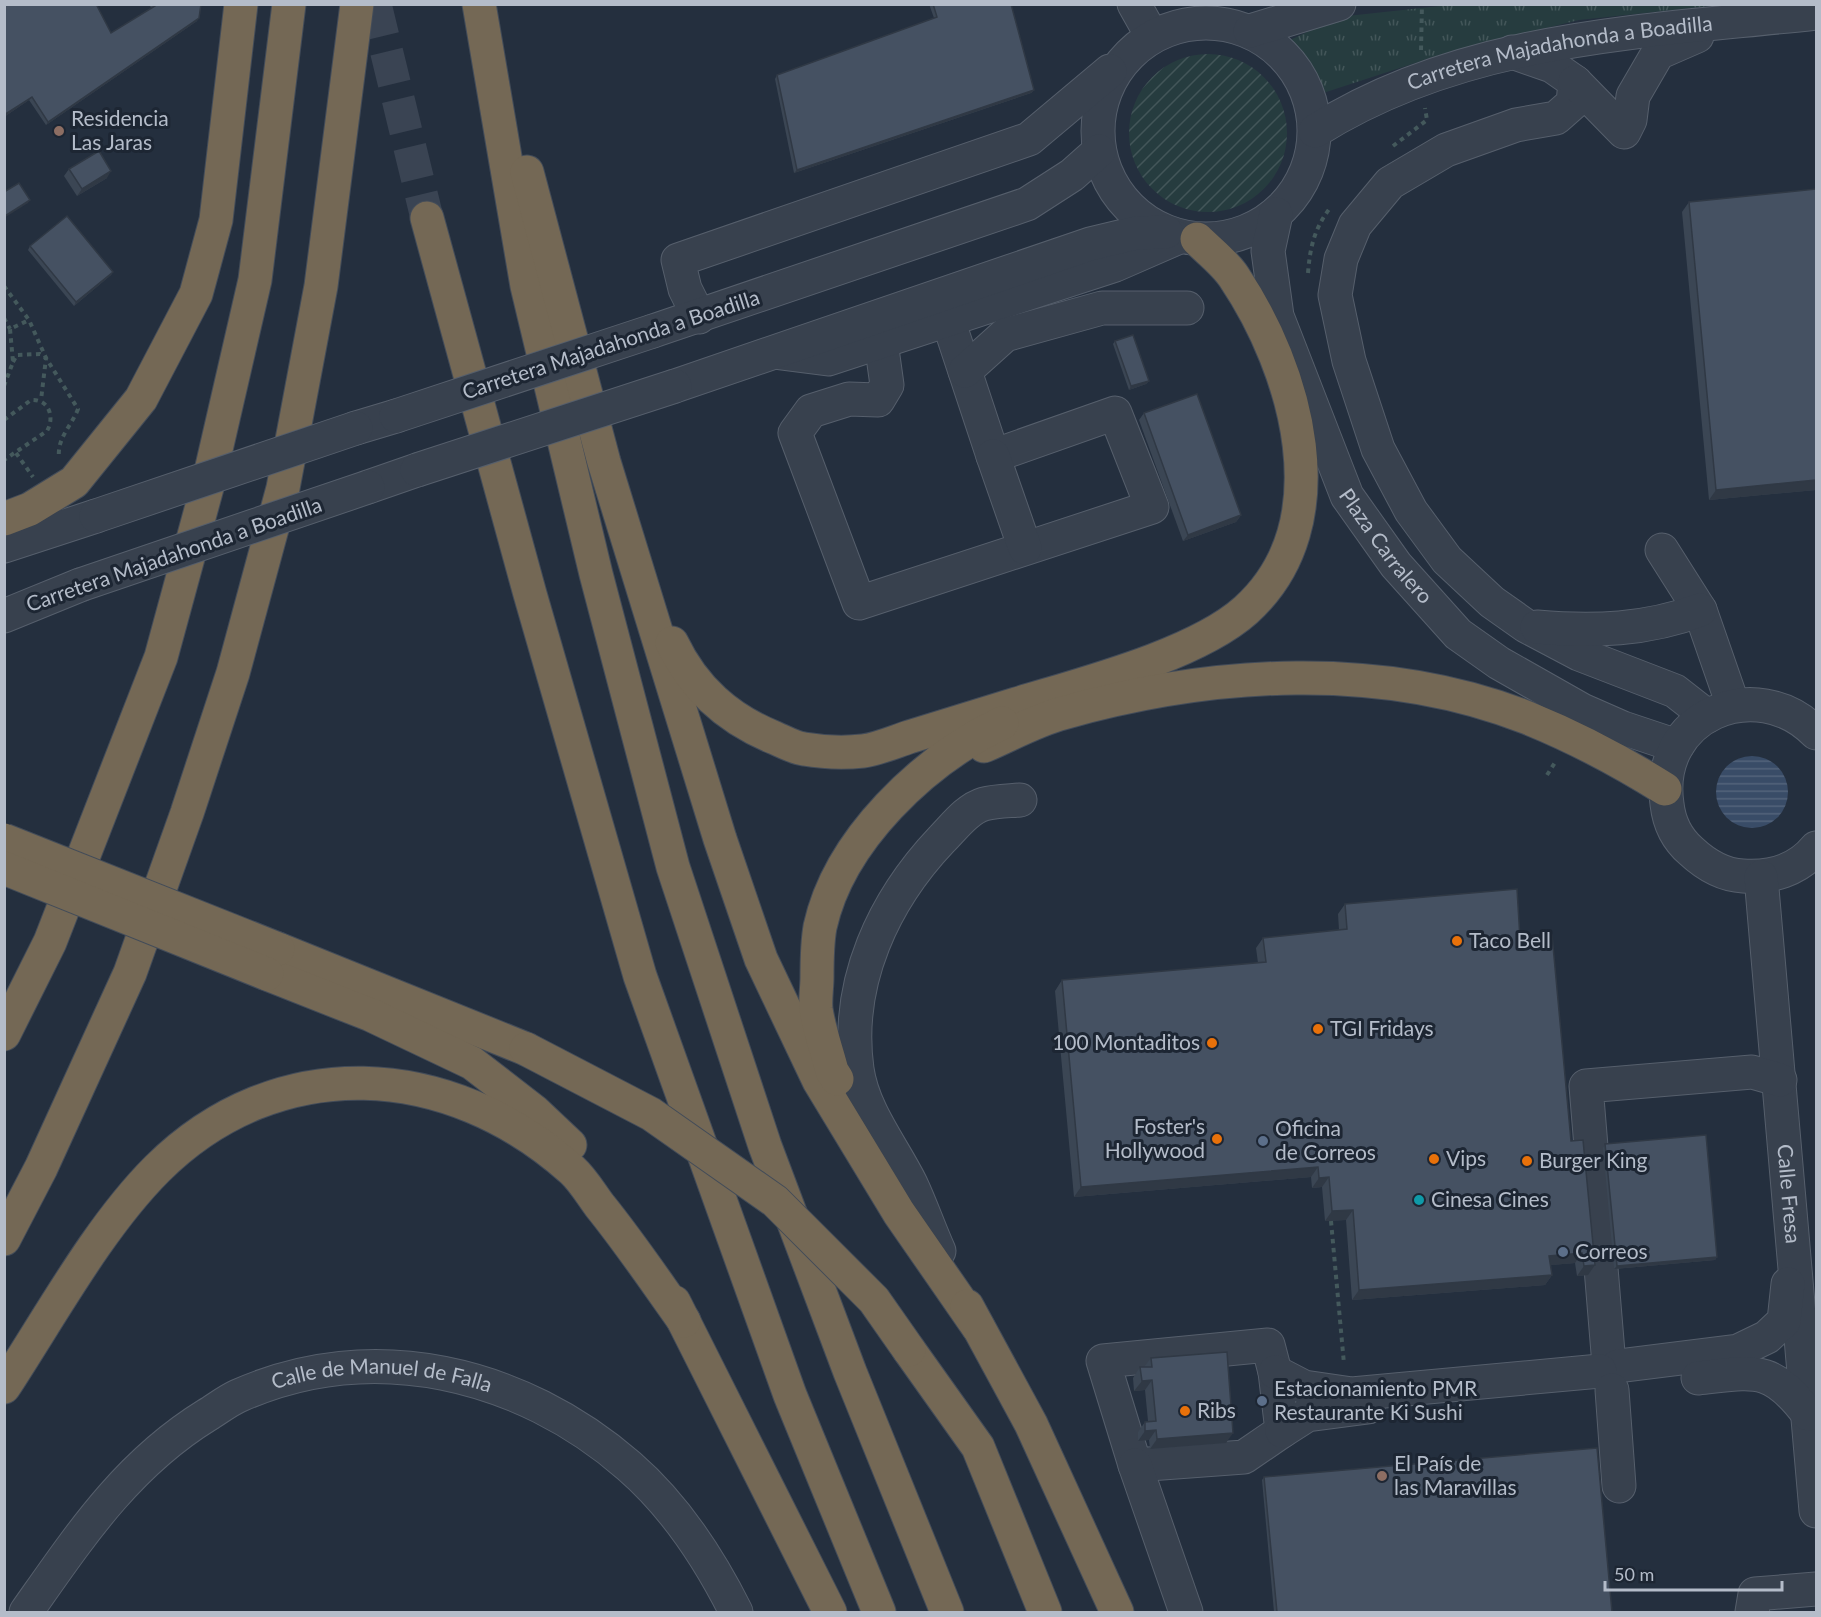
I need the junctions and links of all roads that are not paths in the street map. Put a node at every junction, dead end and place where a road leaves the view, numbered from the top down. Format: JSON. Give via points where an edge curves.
{"nodes":[{"id":1,"x":242,"y":4,"type":"edge"},
{"id":2,"x":289,"y":4,"type":"edge"},
{"id":3,"x":357,"y":4,"type":"edge"},
{"id":4,"x":480,"y":4,"type":"edge"},
{"id":5,"x":1134,"y":4,"type":"edge"},
{"id":6,"x":1339,"y":4,"type":"edge"},
{"id":7,"x":1816,"y":13,"type":"edge"},
{"id":8,"x":1730,"y":23,"type":"junction"},
{"id":9,"x":1250,"y":32,"type":"junction"},
{"id":10,"x":1152,"y":36,"type":"junction"},
{"id":11,"x":1512,"y":52,"type":"junction"},
{"id":12,"x":1123,"y":60,"type":"junction"},
{"id":13,"x":1575,"y":82,"type":"junction"},
{"id":14,"x":1315,"y":131,"type":"junction"},
{"id":15,"x":1099,"y":151,"type":"junction"},
{"id":16,"x":1276,"y":214,"type":"junction"},
{"id":17,"x":427,"y":219,"type":"tunnel mouth"},
{"id":18,"x":1181,"y":236,"type":"junction"},
{"id":19,"x":1186,"y":308,"type":"dead end"},
{"id":20,"x":1276,"y":316,"type":"junction"},
{"id":21,"x":699,"y":317,"type":"junction"},
{"id":22,"x":948,"y":320,"type":"junction"},
{"id":23,"x":881,"y":342,"type":"junction"},
{"id":24,"x":774,"y":352,"type":"junction"},
{"id":25,"x":1278,"y":358,"type":"junction"},
{"id":26,"x":965,"y":371,"type":"junction"},
{"id":27,"x":993,"y":456,"type":"junction"},
{"id":28,"x":604,"y":462,"type":"junction"},
{"id":29,"x":4,"y":519,"type":"edge"},
{"id":30,"x":4,"y":546,"type":"edge"},
{"id":31,"x":1024,"y":548,"type":"junction"},
{"id":32,"x":1662,"y":550,"type":"dead end"},
{"id":33,"x":1700,"y":610,"type":"junction"},
{"id":34,"x":4,"y":616,"type":"edge"},
{"id":35,"x":1526,"y":626,"type":"junction"},
{"id":36,"x":1084,"y":683,"type":"junction"},
{"id":37,"x":1720,"y":710,"type":"junction"},
{"id":38,"x":1816,"y":733,"type":"edge"},
{"id":39,"x":1677,"y":746,"type":"junction"},
{"id":40,"x":927,"y":770,"type":"junction"},
{"id":41,"x":1665,"y":789,"type":"junction"},
{"id":42,"x":1020,"y":800,"type":"dead end"},
{"id":43,"x":4,"y":840,"type":"edge"},
{"id":44,"x":1816,"y":848,"type":"edge"},
{"id":45,"x":4,"y":868,"type":"edge"},
{"id":46,"x":1761,"y":878,"type":"junction"},
{"id":47,"x":272,"y":961,"type":"junction"},
{"id":48,"x":4,"y":1034,"type":"edge"},
{"id":49,"x":1780,"y":1080,"type":"junction"},
{"id":50,"x":1803,"y":1190,"type":"edge"},
{"id":51,"x":1793,"y":1237,"type":"junction"},
{"id":52,"x":4,"y":1239,"type":"edge"},
{"id":53,"x":939,"y":1251,"type":"junction"},
{"id":54,"x":684,"y":1321,"type":"junction"},
{"id":55,"x":978,"y":1327,"type":"junction"},
{"id":56,"x":1809,"y":1327,"type":"edge"},
{"id":57,"x":1275,"y":1372,"type":"junction"},
{"id":58,"x":1610,"y":1377,"type":"junction"},
{"id":59,"x":4,"y":1387,"type":"edge"},
{"id":60,"x":1808,"y":1414,"type":"junction"},
{"id":61,"x":1282,"y":1431,"type":"junction"},
{"id":62,"x":1135,"y":1465,"type":"junction"},
{"id":63,"x":1619,"y":1486,"type":"dead end"},
{"id":64,"x":1816,"y":1511,"type":"edge"},
{"id":65,"x":1816,"y":1588,"type":"edge"},
{"id":66,"x":1754,"y":1603,"type":"edge"},
{"id":67,"x":26,"y":1612,"type":"edge"},
{"id":68,"x":736,"y":1612,"type":"edge"},
{"id":69,"x":830,"y":1612,"type":"edge"},
{"id":70,"x":879,"y":1612,"type":"edge"},
{"id":71,"x":947,"y":1612,"type":"edge"},
{"id":72,"x":1045,"y":1612,"type":"edge"},
{"id":73,"x":1117,"y":1612,"type":"edge"},
{"id":74,"x":1186,"y":1612,"type":"edge"}],
"edges":[{"from":1,"to":29,"type":"highway","via":[[216,220],[196,294],[141,399],[74,482],[30,509]]},
{"from":2,"to":48,"type":"highway","via":[[255,279],[208,484],[167,634],[50,942]]},
{"from":3,"to":52,"type":"highway","via":[[321,286],[283,488],[232,673],[188,813],[130,973],[41,1168]]},
{"from":4,"to":28,"type":"highway"},
{"from":4,"to":71,"type":"highway","via":[[527,286],[596,574],[673,867],[765,1146],[850,1372]]},
{"from":5,"to":10,"type":"street"},
{"from":6,"to":9,"type":"street"},
{"from":7,"to":8,"type":"street","name":"Carretera Majadahonda a Boadilla"},
{"from":8,"to":11,"type":"street","name":"Carretera Majadahonda a Boadilla","via":[[1610,35]]},
{"from":8,"to":13,"type":"street","via":[[1658,53],[1633,96],[1624,132]]},
{"from":9,"to":10,"type":"street","name":"Carretera Majadahonda a Boadilla","via":[[1217,22],[1184,24]]},
{"from":9,"to":14,"type":"street","name":"Carretera Majadahonda a Boadilla","via":[[1276,48],[1297,71],[1310,100]]},
{"from":10,"to":12,"type":"street","name":"Carretera Majadahonda a Boadilla"},
{"from":11,"to":13,"type":"street","via":[[1551,66]]},
{"from":11,"to":14,"type":"street","name":"Carretera Majadahonda a Boadilla","via":[[1420,77],[1347,111]]},
{"from":12,"to":15,"type":"street","via":[[1100,102]]},
{"from":12,"to":21,"type":"street","name":"Carretera Majadahonda a Boadilla","via":[[1029,140],[678,260]]},
{"from":13,"to":35,"type":"street","via":[[1573,103],[1556,118],[1516,125],[1446,150],[1390,183],[1355,225],[1341,259],[1335,295],[1349,361],[1378,449],[1412,512],[1447,560],[1492,602]]},
{"from":14,"to":16,"type":"street","name":"Carretera Majadahonda a Boadilla","via":[[1305,177]]},
{"from":15,"to":18,"type":"street","via":[[1107,177],[1122,200],[1142,219]]},
{"from":15,"to":21,"type":"street","name":"Carretera Majadahonda a Boadilla","via":[[1072,175],[1027,204]]},
{"from":16,"to":18,"type":"street","name":"Carretera Majadahonda a Boadilla","via":[[1252,229],[1225,237]]},
{"from":16,"to":20,"type":"street","name":"Plaza Carralero","via":[[1268,251]]},
{"from":17,"to":70,"type":"highway","via":[[640,976],[790,1395]]},
{"from":18,"to":22,"type":"street","via":[[1115,265]]},
{"from":18,"to":24,"type":"street","name":"Carretera Majadahonda a Boadilla","via":[[1136,233],[1090,244]]},
{"from":18,"to":25,"type":"highway","via":[[1233,275]]},
{"from":19,"to":26,"type":"street","via":[[1102,308],[1005,335]]},
{"from":20,"to":25,"type":"highway"},
{"from":20,"to":39,"type":"street","name":"Plaza Carralero","via":[[1347,495],[1396,565],[1458,634],[1498,663],[1582,710]]},
{"from":21,"to":30,"type":"street","name":"Carretera Majadahonda a Boadilla","bridge":true},
{"from":22,"to":23,"type":"street"},
{"from":22,"to":26,"type":"street"},
{"from":23,"to":24,"type":"street","via":[[828,359]]},
{"from":23,"to":31,"type":"street","via":[[888,385],[878,400],[849,399],[811,411],[795,433],[860,603]]},
{"from":24,"to":34,"type":"street","name":"Carretera Majadahonda a Boadilla","bridge":true,"via":[[80,585]]},
{"from":25,"to":36,"type":"highway","via":[[1293,403],[1302,478],[1285,560],[1245,611],[1212,634]]},
{"from":26,"to":27,"type":"street"},
{"from":27,"to":31,"type":"street"},
{"from":27,"to":31,"type":"street","via":[[1115,413],[1152,507]]},
{"from":28,"to":36,"type":"highway","via":[[684,668],[710,700],[752,729],[802,749],[864,751]]},
{"from":28,"to":55,"type":"highway","via":[[761,959],[819,1082],[899,1213]]},
{"from":32,"to":33,"type":"street"},
{"from":33,"to":35,"type":"street","via":[[1636,628],[1572,630]]},
{"from":33,"to":37,"type":"street"},
{"from":35,"to":37,"type":"street","via":[[1579,654]]},
{"from":36,"to":40,"type":"highway","via":[[977,735]]},
{"from":37,"to":38,"type":"street","via":[[1758,704],[1783,709]]},
{"from":37,"to":39,"type":"street","via":[[1690,729]]},
{"from":39,"to":41,"type":"street","via":[[1668,767]]},
{"from":40,"to":41,"type":"highway","via":[[1062,713],[1178,686],[1280,677],[1431,691],[1527,718]]},
{"from":40,"to":53,"type":"highway","via":[[902,791],[872,826],[831,895],[819,935],[816,1009],[832,1071],[882,1161]]},
{"from":41,"to":46,"type":"street","via":[[1669,819],[1683,844],[1705,864],[1732,875]]},
{"from":42,"to":53,"type":"street","via":[[972,809],[924,858],[886,915],[862,975],[857,1069],[868,1106],[911,1184]]},
{"from":43,"to":47,"type":"highway","bridge":true},
{"from":44,"to":46,"type":"street","via":[[1787,871]]},
{"from":45,"to":47,"type":"highway","bridge":true},
{"from":46,"to":49,"type":"street","name":"Calle Fresa"},
{"from":47,"to":54,"type":"highway","via":[[371,1015],[472,1063],[534,1111],[583,1158],[637,1230]]},
{"from":47,"to":72,"type":"highway","bridge":true,"via":[[526,1049],[651,1114],[775,1201],[874,1300],[978,1447]]},
{"from":49,"to":50,"type":"street","name":"Calle Fresa"},
{"from":49,"to":58,"type":"street","via":[[1752,1072],[1586,1086]]},
{"from":50,"to":51,"type":"street","name":"Calle Fresa"},
{"from":51,"to":56,"type":"street","name":"Calle Fresa"},
{"from":51,"to":58,"type":"street","via":[[1784,1321],[1767,1337],[1738,1351]]},
{"from":53,"to":55,"type":"highway"},
{"from":54,"to":59,"type":"highway","via":[[574,1172],[519,1130],[471,1106],[410,1086],[341,1084],[269,1098],[185,1144],[129,1200]]},
{"from":54,"to":69,"type":"highway"},
{"from":55,"to":73,"type":"highway","via":[[1031,1424]]},
{"from":56,"to":60,"type":"street","name":"Calle Fresa"},
{"from":57,"to":58,"type":"street","via":[[1304,1387],[1352,1394]]},
{"from":57,"to":61,"type":"street"},
{"from":57,"to":62,"type":"street","via":[[1268,1345],[1103,1361]]},
{"from":58,"to":60,"type":"street","via":[[1739,1373],[1771,1377],[1790,1390]]},
{"from":58,"to":61,"type":"street","via":[[1307,1415]]},
{"from":58,"to":63,"type":"street"},
{"from":60,"to":64,"type":"street","name":"Calle Fresa"},
{"from":61,"to":62,"type":"street","via":[[1244,1457]]},
{"from":62,"to":74,"type":"street"},
{"from":65,"to":66,"type":"street"},
{"from":67,"to":68,"type":"street","name":"Calle de Manuel de Falla","via":[[93,1517],[143,1463],[186,1428],[237,1396],[304,1374],[374,1365],[440,1371],[502,1388],[567,1419],[630,1466],[680,1520],[722,1583]]}]}
